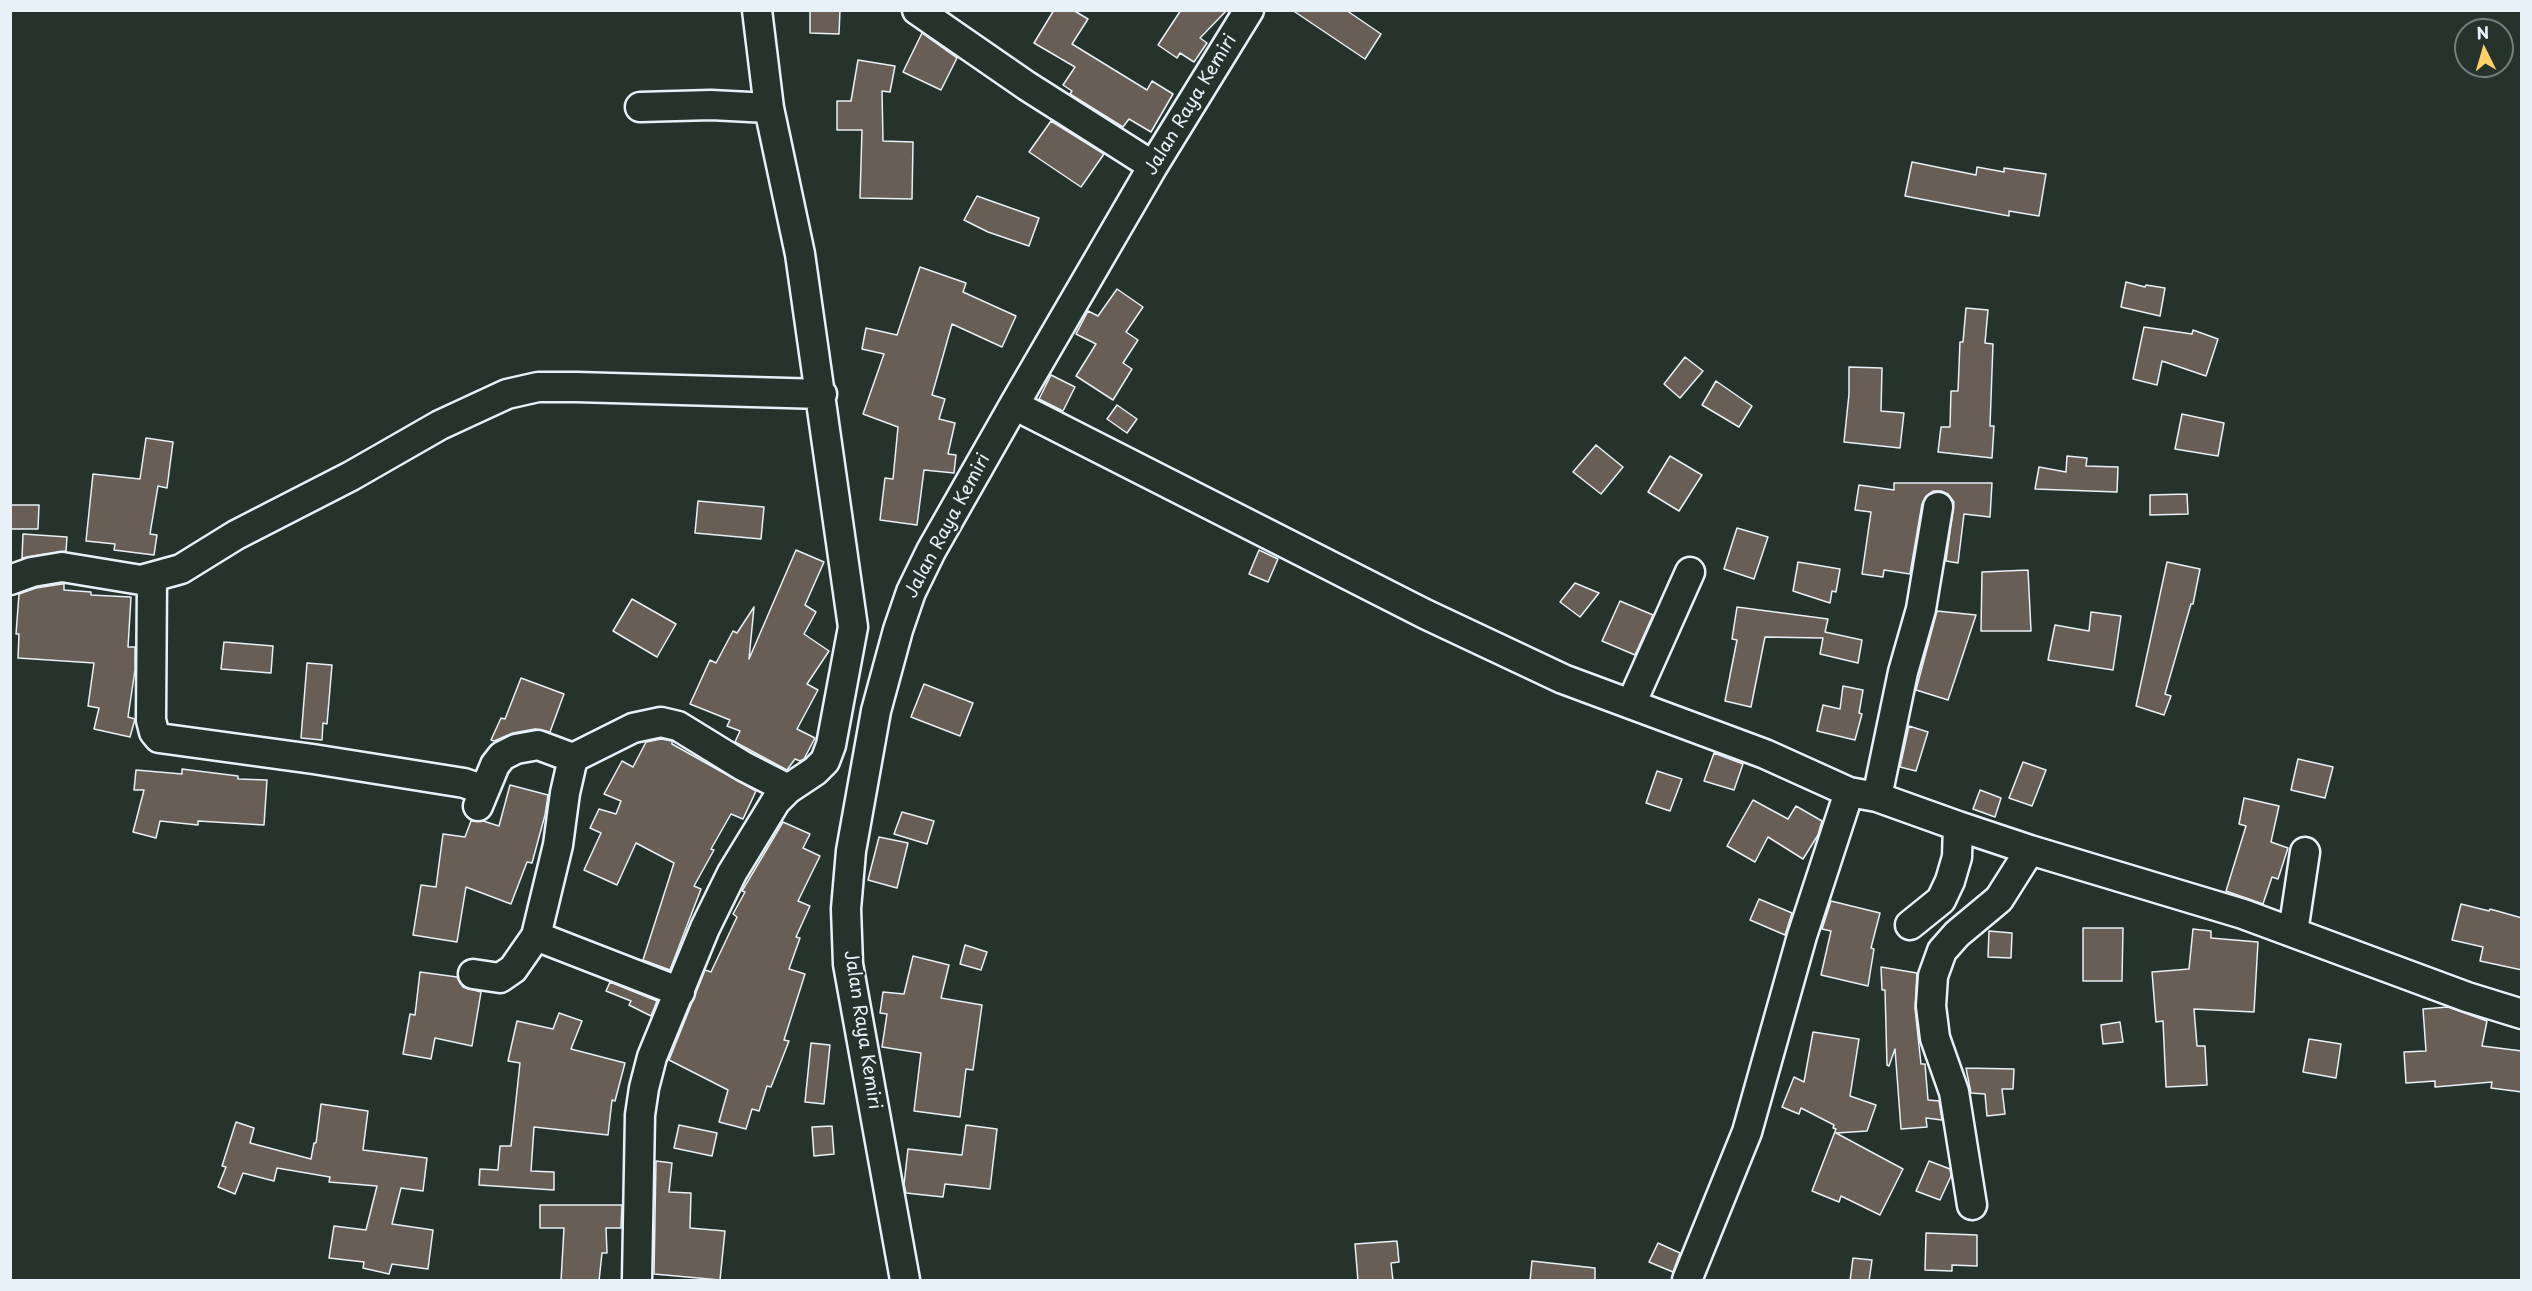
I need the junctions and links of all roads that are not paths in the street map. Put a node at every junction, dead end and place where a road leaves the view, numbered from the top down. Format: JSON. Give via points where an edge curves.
{"nodes":[{"id":1,"x":757,"y":10,"type":"edge"},
{"id":2,"x":917,"y":10,"type":"edge"},
{"id":3,"x":1248,"y":10,"type":"edge"},
{"id":4,"x":640,"y":107,"type":"dead end"},
{"id":5,"x":769,"y":108,"type":"junction"},
{"id":6,"x":1153,"y":166,"type":"junction"},
{"id":7,"x":822,"y":394,"type":"junction"},
{"id":8,"x":1014,"y":405,"type":"junction"},
{"id":9,"x":1938,"y":507,"type":"dead end"},
{"id":10,"x":1690,"y":572,"type":"dead end"},
{"id":11,"x":153,"y":577,"type":"junction"},
{"id":12,"x":10,"y":580,"type":"edge"},
{"id":13,"x":872,"y":628,"type":"junction"},
{"id":14,"x":1631,"y":704,"type":"junction"},
{"id":15,"x":573,"y":758,"type":"junction"},
{"id":16,"x":788,"y":789,"type":"junction"},
{"id":17,"x":1849,"y":792,"type":"junction"},
{"id":18,"x":1877,"y":797,"type":"junction"},
{"id":19,"x":1958,"y":826,"type":"junction"},
{"id":20,"x":2030,"y":850,"type":"junction"},
{"id":21,"x":2305,"y":852,"type":"dead end"},
{"id":22,"x":1910,"y":925,"type":"dead end"},
{"id":23,"x":2294,"y":932,"type":"junction"},
{"id":24,"x":536,"y":936,"type":"junction"},
{"id":25,"x":473,"y":974,"type":"dead end"},
{"id":26,"x":680,"y":992,"type":"junction"},
{"id":27,"x":2522,"y":1014,"type":"edge"},
{"id":28,"x":1972,"y":1205,"type":"dead end"},
{"id":29,"x":637,"y":1281,"type":"edge"},
{"id":30,"x":905,"y":1281,"type":"edge"},
{"id":31,"x":1688,"y":1281,"type":"edge"}],
"edges":[{"from":1,"to":5,"type":"street"},
{"from":2,"to":6,"type":"street"},
{"from":3,"to":6,"type":"street","name":"Jalan Raya Kemiri"},
{"from":4,"to":5,"type":"street"},
{"from":5,"to":7,"type":"street","via":[[800,254]]},
{"from":6,"to":8,"type":"street","name":"Jalan Raya Kemiri"},
{"from":7,"to":11,"type":"street","via":[[538,387],[507,394],[440,425],[236,535],[182,569]]},
{"from":7,"to":13,"type":"street"},
{"from":8,"to":13,"type":"street","name":"Jalan Raya Kemiri","via":[[911,592]]},
{"from":8,"to":14,"type":"street","via":[[1425,614],[1563,679]]},
{"from":9,"to":18,"type":"street","via":[[1921,609],[1903,672]]},
{"from":10,"to":14,"type":"street"},
{"from":11,"to":12,"type":"street","via":[[141,580],[62,567]]},
{"from":11,"to":15,"type":"street","via":[[151,720],[159,738],[464,783],[481,798],[495,765],[516,749],[538,745]]},
{"from":13,"to":16,"type":"street","via":[[825,760]]},
{"from":13,"to":30,"type":"street","name":"Jalan Raya Kemiri","via":[[876,711],[851,851],[846,909],[848,964]]},
{"from":14,"to":17,"type":"street","via":[[1765,754]]},
{"from":15,"to":16,"type":"street","via":[[633,728],[661,722],[678,726]]},
{"from":15,"to":24,"type":"street","via":[[558,845]]},
{"from":16,"to":26,"type":"street","via":[[776,801],[719,898]]},
{"from":17,"to":18,"type":"street"},
{"from":17,"to":31,"type":"street","via":[[1802,936],[1747,1132]]},
{"from":18,"to":19,"type":"street"},
{"from":19,"to":20,"type":"street"},
{"from":19,"to":22,"type":"street","via":[[1957,856],[1941,900]]},
{"from":20,"to":23,"type":"street"},
{"from":20,"to":28,"type":"street","via":[[2000,899],[1942,951],[1933,976],[1935,1038],[1954,1092]]},
{"from":21,"to":23,"type":"street"},
{"from":23,"to":27,"type":"street"},
{"from":24,"to":25,"type":"street","via":[[513,969],[500,978]]},
{"from":24,"to":26,"type":"street"},
{"from":26,"to":29,"type":"street","via":[[652,1057],[644,1088],[640,1115]]}]}
